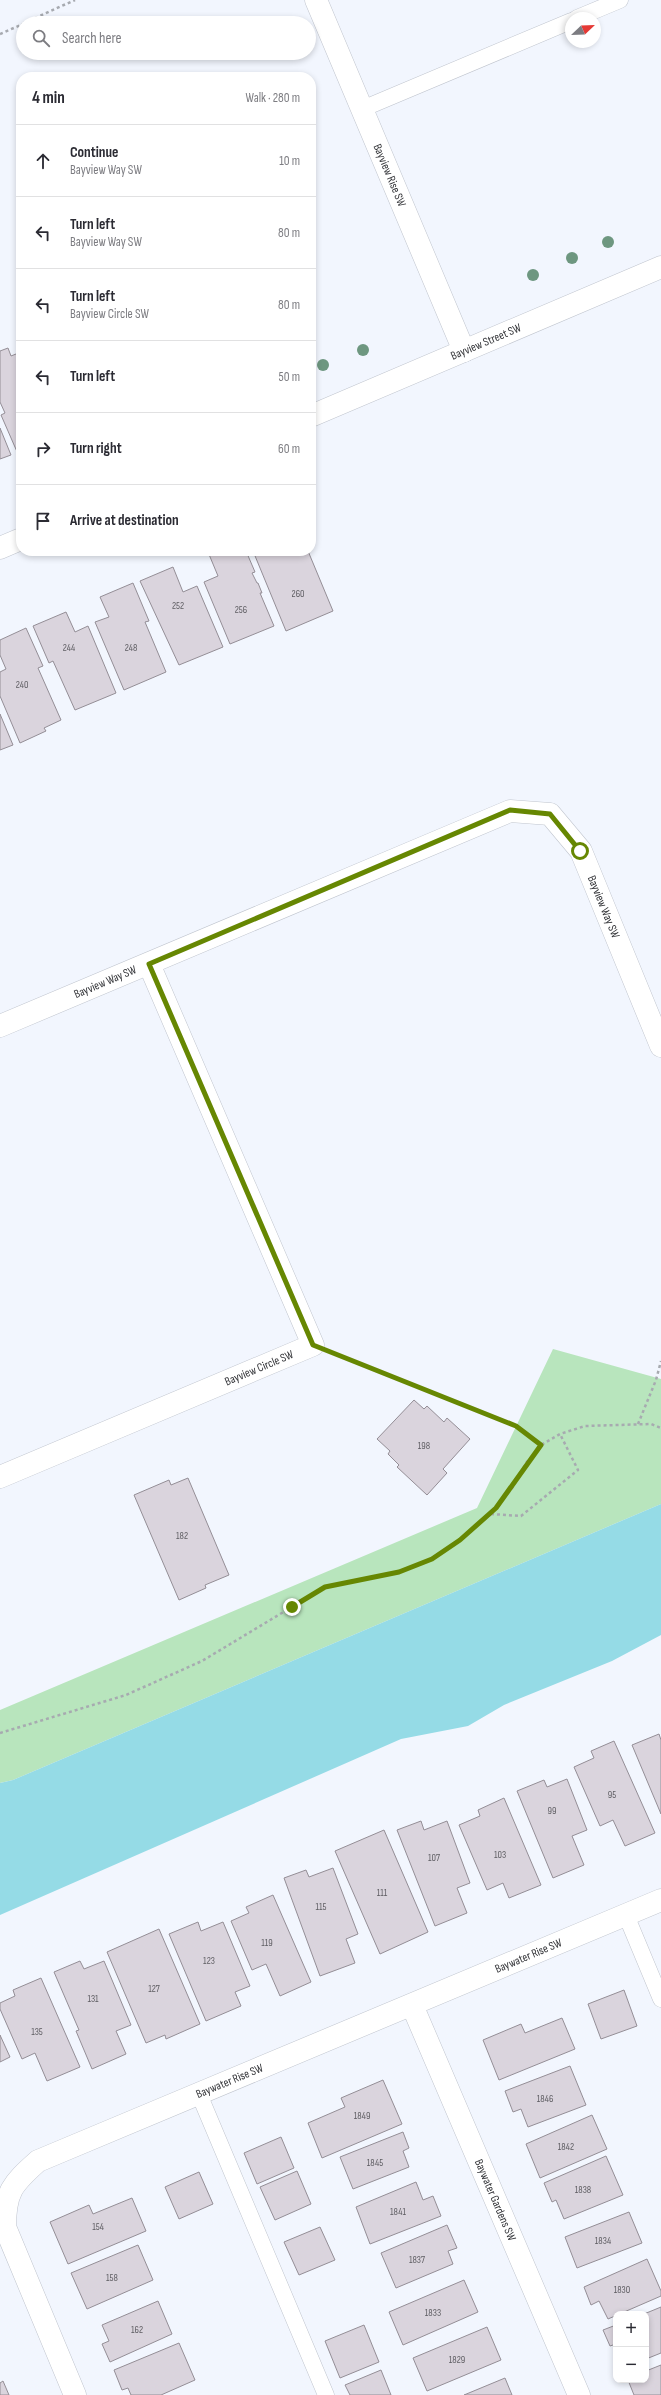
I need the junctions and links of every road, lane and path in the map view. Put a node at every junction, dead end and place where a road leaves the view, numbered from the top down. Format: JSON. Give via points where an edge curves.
{"nodes":[{"id":1,"x":75,"y":0,"type":"edge"},
{"id":2,"x":316,"y":0,"type":"edge"},
{"id":3,"x":620,"y":0,"type":"edge"},
{"id":4,"x":592,"y":12,"type":"edge"},
{"id":5,"x":40,"y":16,"type":"edge"},
{"id":6,"x":565,"y":24,"type":"edge"},
{"id":7,"x":16,"y":27,"type":"edge"},
{"id":8,"x":0,"y":34,"type":"edge"},
{"id":9,"x":362,"y":109,"type":"junction"},
{"id":10,"x":661,"y":267,"type":"edge"},
{"id":11,"x":464,"y":351,"type":"junction"},
{"id":12,"x":316,"y":414,"type":"edge"},
{"id":13,"x":16,"y":541,"type":"edge"},
{"id":14,"x":0,"y":548,"type":"edge"},
{"id":15,"x":149,"y":964,"type":"junction"},
{"id":16,"x":0,"y":1026,"type":"edge"},
{"id":17,"x":661,"y":1046,"type":"edge"},
{"id":18,"x":313,"y":1345,"type":"junction"},
{"id":19,"x":661,"y":1361,"type":"edge"},
{"id":20,"x":638,"y":1424,"type":"junction"},
{"id":21,"x":661,"y":1428,"type":"edge"},
{"id":22,"x":560,"y":1434,"type":"junction"},
{"id":23,"x":541,"y":1445,"type":"junction"},
{"id":24,"x":0,"y":1477,"type":"edge"},
{"id":25,"x":491,"y":1514,"type":"junction"},
{"id":26,"x":0,"y":1733,"type":"edge"},
{"id":27,"x":661,"y":1900,"type":"edge"},
{"id":28,"x":626,"y":1915,"type":"junction"},
{"id":29,"x":661,"y":1999,"type":"edge"},
{"id":30,"x":412,"y":2005,"type":"junction"},
{"id":31,"x":199,"y":2094,"type":"junction"},
{"id":32,"x":2,"y":2204,"type":"edge"},
{"id":33,"x":75,"y":2395,"type":"edge"},
{"id":34,"x":326,"y":2395,"type":"edge"},
{"id":35,"x":579,"y":2395,"type":"edge"}],
"edges":[{"from":1,"to":5,"type":"path"},
{"from":2,"to":9,"type":"street","name":"Bayview Rise SW"},
{"from":3,"to":4,"type":"lane"},
{"from":6,"to":9,"type":"lane"},
{"from":7,"to":8,"type":"path"},
{"from":9,"to":11,"type":"street","name":"Bayview Rise SW"},
{"from":10,"to":11,"type":"street","name":"Bayview Street SW"},
{"from":11,"to":12,"type":"street","name":"Bayview Street SW"},
{"from":13,"to":14,"type":"street"},
{"from":15,"to":16,"type":"street","name":"Bayview Way SW"},
{"from":15,"to":17,"type":"street","name":"Bayview Way SW","via":[[510,810],[550,814],[580,851]]},
{"from":15,"to":18,"type":"street"},
{"from":18,"to":23,"type":"path","via":[[516,1426]]},
{"from":18,"to":24,"type":"street","name":"Bayview Circle SW"},
{"from":19,"to":20,"type":"path"},
{"from":20,"to":21,"type":"path","via":[[650,1424]]},
{"from":20,"to":22,"type":"path","via":[[596,1425]]},
{"from":22,"to":23,"type":"path"},
{"from":22,"to":25,"type":"path","via":[[578,1470],[521,1516]]},
{"from":23,"to":25,"type":"path"},
{"from":25,"to":26,"type":"path","via":[[432,1559],[399,1572],[325,1587],[202,1661],[126,1695]]},
{"from":27,"to":28,"type":"street","name":"Baywater Rise SW"},
{"from":28,"to":29,"type":"lane"},
{"from":28,"to":30,"type":"street","name":"Baywater Rise SW"},
{"from":30,"to":31,"type":"street","name":"Baywater Rise SW"},
{"from":30,"to":35,"type":"street","name":"Baywater Gardens SW"},
{"from":31,"to":32,"type":"street","name":"Baywater Rise SW","via":[[38,2161],[18,2179]]},
{"from":31,"to":34,"type":"lane"},
{"from":32,"to":33,"type":"street","name":"Baywater Rise SW","via":[[5,2227],[13,2248]]}]}
